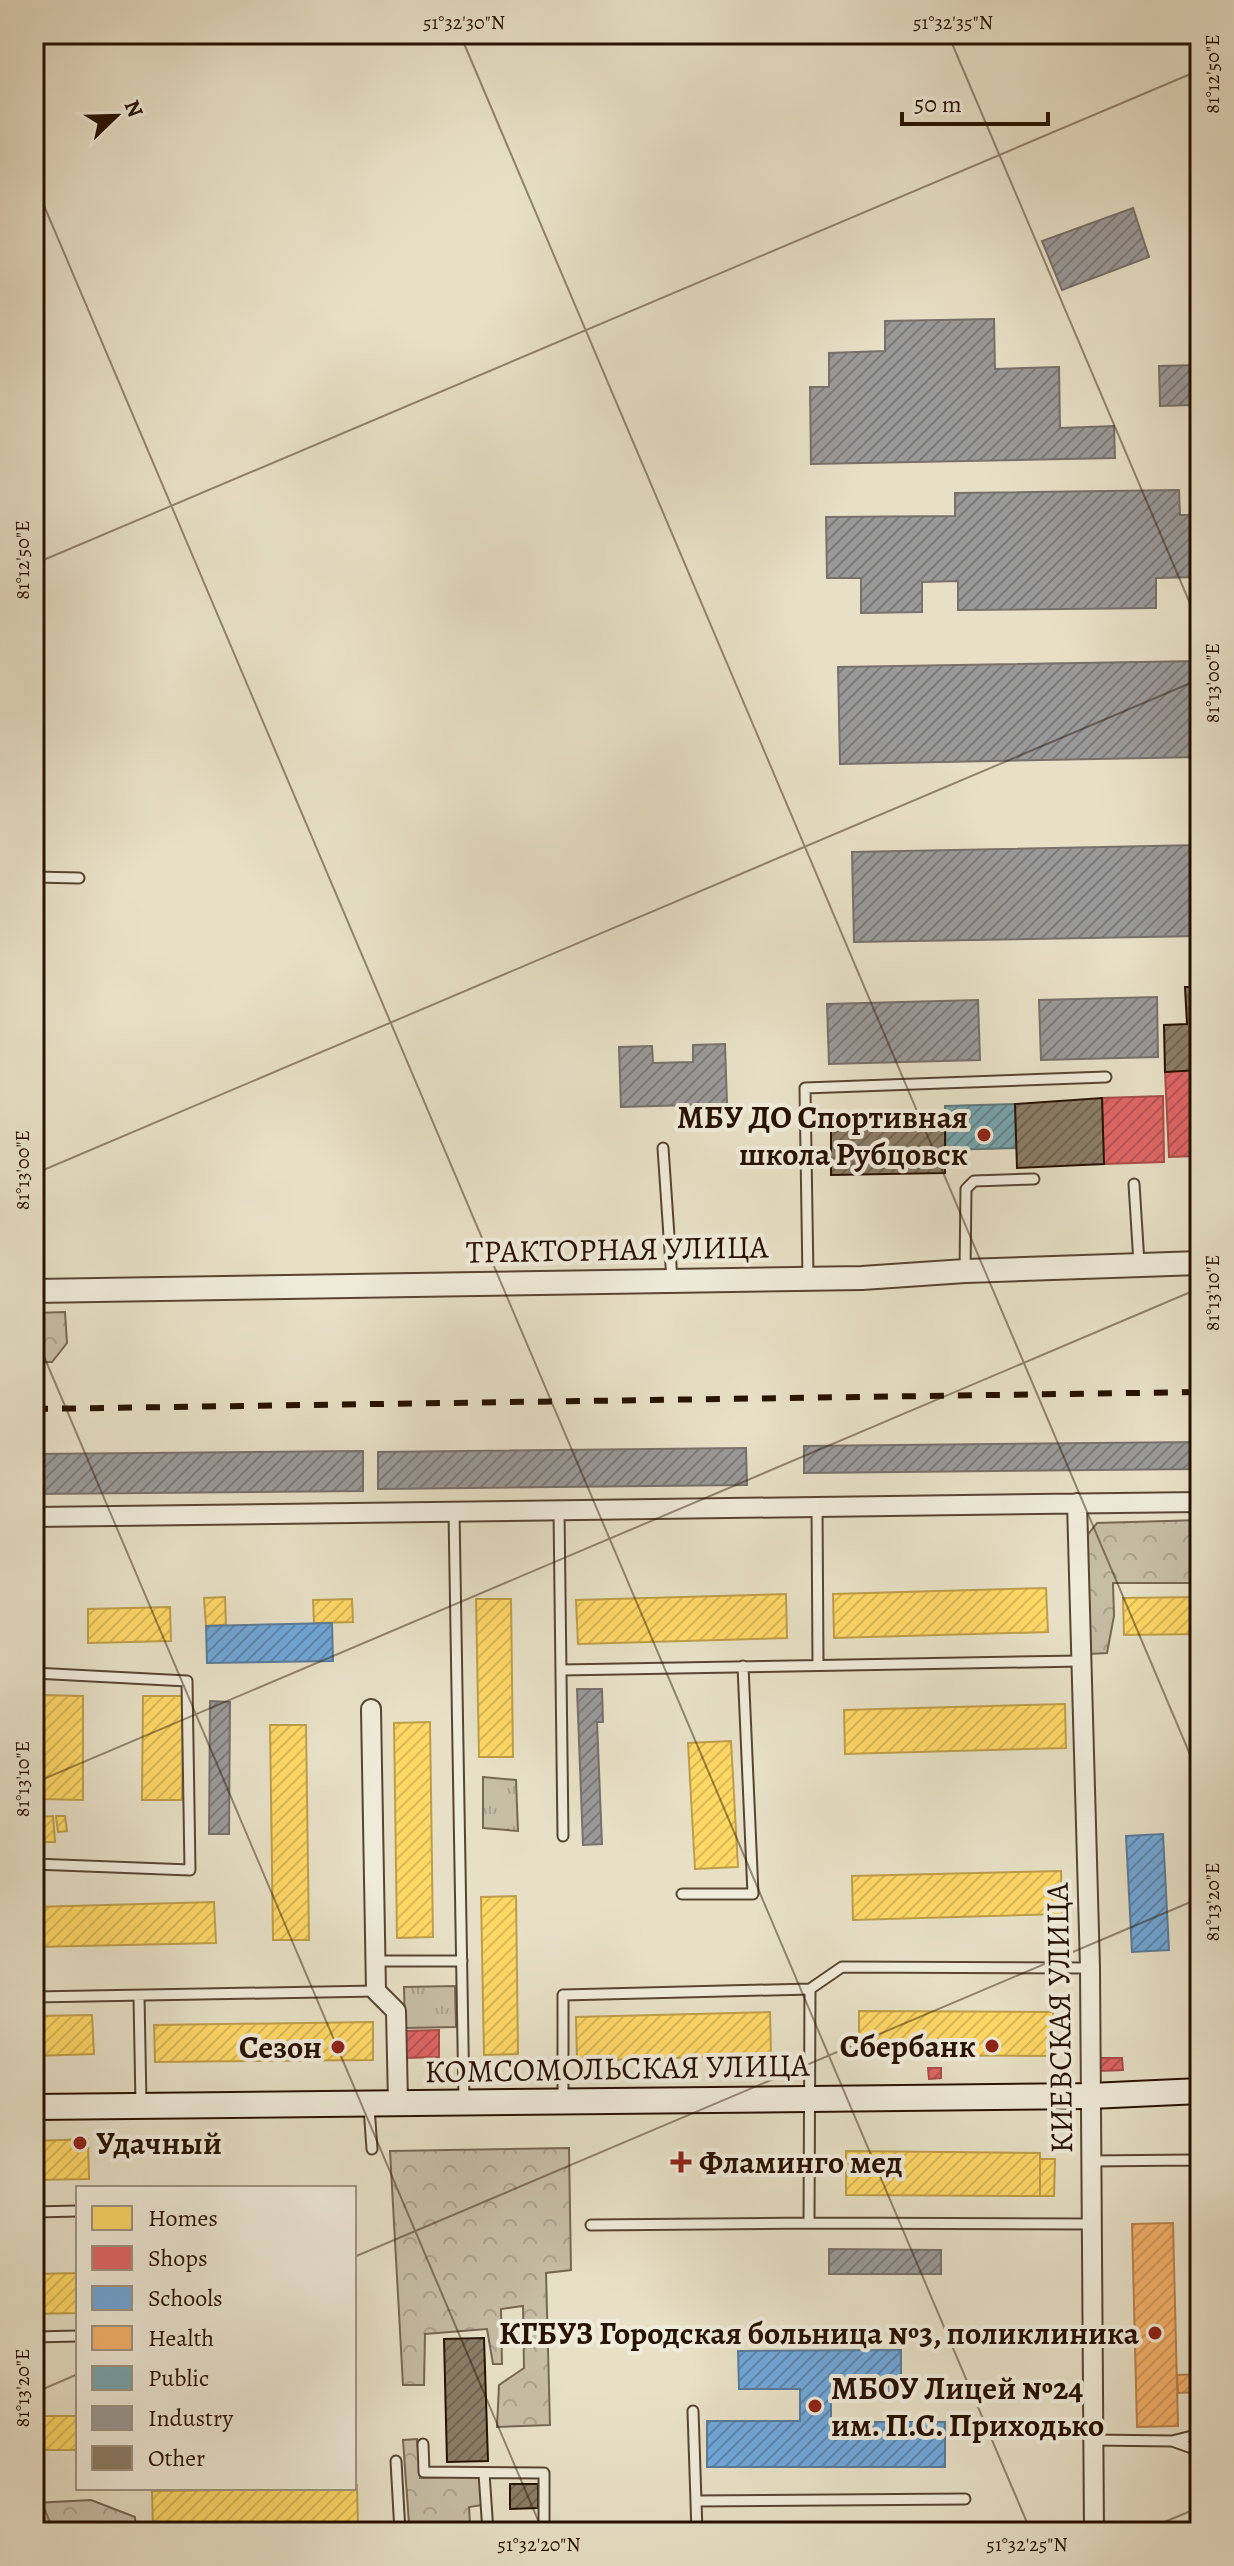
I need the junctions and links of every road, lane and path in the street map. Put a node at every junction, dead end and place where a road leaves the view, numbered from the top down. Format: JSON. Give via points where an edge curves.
{"nodes":[{"id":1,"x":34,"y":877,"type":"edge"},
{"id":2,"x":79,"y":878,"type":"dead end"},
{"id":3,"x":1106,"y":1077,"type":"dead end"},
{"id":4,"x":663,"y":1148,"type":"dead end"},
{"id":5,"x":1034,"y":1179,"type":"dead end"},
{"id":6,"x":1134,"y":1184,"type":"dead end"},
{"id":7,"x":1200,"y":1263,"type":"edge"},
{"id":8,"x":1139,"y":1266,"type":"junction"},
{"id":9,"x":965,"y":1271,"type":"junction"},
{"id":10,"x":808,"y":1278,"type":"junction"},
{"id":11,"x":672,"y":1280,"type":"junction"},
{"id":12,"x":34,"y":1291,"type":"edge"},
{"id":13,"x":1200,"y":1502,"type":"edge"},
{"id":14,"x":1077,"y":1503,"type":"junction"},
{"id":15,"x":817,"y":1507,"type":"junction"},
{"id":16,"x":559,"y":1511,"type":"junction"},
{"id":17,"x":454,"y":1512,"type":"junction"},
{"id":18,"x":34,"y":1517,"type":"edge"},
{"id":19,"x":1083,"y":1661,"type":"junction"},
{"id":20,"x":818,"y":1664,"type":"junction"},
{"id":21,"x":743,"y":1666,"type":"junction"},
{"id":22,"x":561,"y":1670,"type":"junction"},
{"id":23,"x":34,"y":1673,"type":"edge"},
{"id":24,"x":371,"y":1709,"type":"dead end"},
{"id":25,"x":563,"y":1836,"type":"dead end"},
{"id":26,"x":34,"y":1864,"type":"edge"},
{"id":27,"x":682,"y":1894,"type":"dead end"},
{"id":28,"x":376,"y":1961,"type":"junction"},
{"id":29,"x":462,"y":1961,"type":"junction"},
{"id":30,"x":1090,"y":1968,"type":"junction"},
{"id":31,"x":810,"y":1989,"type":"junction"},
{"id":32,"x":376,"y":1991,"type":"junction"},
{"id":33,"x":139,"y":1996,"type":"junction"},
{"id":34,"x":34,"y":1997,"type":"edge"},
{"id":35,"x":1200,"y":2091,"type":"edge"},
{"id":36,"x":1090,"y":2096,"type":"junction"},
{"id":37,"x":810,"y":2098,"type":"junction"},
{"id":38,"x":563,"y":2100,"type":"junction"},
{"id":39,"x":464,"y":2102,"type":"junction"},
{"id":40,"x":369,"y":2103,"type":"junction"},
{"id":41,"x":398,"y":2103,"type":"junction"},
{"id":42,"x":141,"y":2106,"type":"junction"},
{"id":43,"x":34,"y":2107,"type":"edge"},
{"id":44,"x":372,"y":2149,"type":"dead end"},
{"id":45,"x":1091,"y":2161,"type":"junction"},
{"id":46,"x":1200,"y":2165,"type":"edge"},
{"id":47,"x":76,"y":2211,"type":"edge"},
{"id":48,"x":34,"y":2212,"type":"edge"},
{"id":49,"x":809,"y":2223,"type":"junction"},
{"id":50,"x":1092,"y":2224,"type":"junction"},
{"id":51,"x":591,"y":2225,"type":"dead end"},
{"id":52,"x":76,"y":2336,"type":"edge"},
{"id":53,"x":34,"y":2337,"type":"edge"},
{"id":54,"x":693,"y":2411,"type":"dead end"},
{"id":55,"x":1200,"y":2434,"type":"edge"},
{"id":56,"x":1093,"y":2440,"type":"junction"},
{"id":57,"x":1172,"y":2441,"type":"junction"},
{"id":58,"x":423,"y":2444,"type":"dead end"},
{"id":59,"x":1200,"y":2451,"type":"edge"},
{"id":60,"x":396,"y":2461,"type":"dead end"},
{"id":61,"x":484,"y":2473,"type":"junction"},
{"id":62,"x":965,"y":2499,"type":"dead end"},
{"id":63,"x":696,"y":2501,"type":"junction"},
{"id":64,"x":400,"y":2532,"type":"edge"},
{"id":65,"x":488,"y":2532,"type":"edge"},
{"id":66,"x":544,"y":2532,"type":"edge"},
{"id":67,"x":697,"y":2532,"type":"edge"},
{"id":68,"x":1094,"y":2532,"type":"edge"}],
"edges":[{"from":1,"to":2,"type":"lane"},
{"from":3,"to":10,"type":"lane","via":[[805,1088]]},
{"from":4,"to":11,"type":"lane"},
{"from":5,"to":9,"type":"lane","via":[[974,1181],[966,1189]]},
{"from":6,"to":8,"type":"lane"},
{"from":7,"to":8,"type":"street","name":"ТРАКТОРНАЯ УЛИЦА"},
{"from":8,"to":9,"type":"street","name":"ТРАКТОРНАЯ УЛИЦА"},
{"from":9,"to":10,"type":"street","name":"ТРАКТОРНАЯ УЛИЦА"},
{"from":10,"to":11,"type":"street","name":"ТРАКТОРНАЯ УЛИЦА"},
{"from":11,"to":12,"type":"street","name":"ТРАКТОРНАЯ УЛИЦА"},
{"from":13,"to":14,"type":"street"},
{"from":14,"to":15,"type":"street"},
{"from":14,"to":19,"type":"street","name":"КИЕВСКАЯ УЛИЦА"},
{"from":15,"to":16,"type":"street"},
{"from":15,"to":20,"type":"lane"},
{"from":16,"to":17,"type":"street"},
{"from":16,"to":22,"type":"lane"},
{"from":17,"to":18,"type":"street"},
{"from":17,"to":29,"type":"lane"},
{"from":19,"to":20,"type":"lane"},
{"from":19,"to":30,"type":"street","name":"КИЕВСКАЯ УЛИЦА"},
{"from":20,"to":21,"type":"lane"},
{"from":21,"to":22,"type":"lane"},
{"from":21,"to":27,"type":"lane","via":[[753,1894]]},
{"from":22,"to":25,"type":"lane"},
{"from":23,"to":26,"type":"lane","via":[[187,1681],[190,1870]]},
{"from":24,"to":28,"type":"street"},
{"from":28,"to":29,"type":"lane"},
{"from":28,"to":32,"type":"street"},
{"from":29,"to":39,"type":"lane"},
{"from":30,"to":31,"type":"lane","via":[[842,1967]]},
{"from":30,"to":36,"type":"street","name":"КИЕВСКАЯ УЛИЦА"},
{"from":31,"to":37,"type":"lane"},
{"from":31,"to":38,"type":"lane","via":[[563,1995]]},
{"from":32,"to":33,"type":"lane"},
{"from":32,"to":41,"type":"street","via":[[396,2011]]},
{"from":33,"to":34,"type":"lane"},
{"from":33,"to":42,"type":"lane"},
{"from":35,"to":36,"type":"main road","name":"КОМСОМОЛЬСКАЯ УЛИЦА"},
{"from":36,"to":37,"type":"main road","name":"КОМСОМОЛЬСКАЯ УЛИЦА"},
{"from":36,"to":45,"type":"street","name":"КИЕВСКАЯ УЛИЦА"},
{"from":37,"to":38,"type":"main road","name":"КОМСОМОЛЬСКАЯ УЛИЦА"},
{"from":37,"to":49,"type":"lane"},
{"from":38,"to":39,"type":"main road","name":"КОМСОМОЛЬСКАЯ УЛИЦА"},
{"from":39,"to":41,"type":"main road","name":"КОМСОМОЛЬСКАЯ УЛИЦА"},
{"from":40,"to":41,"type":"main road","name":"КОМСОМОЛЬСКАЯ УЛИЦА"},
{"from":40,"to":42,"type":"main road","name":"КОМСОМОЛЬСКАЯ УЛИЦА"},
{"from":40,"to":44,"type":"lane"},
{"from":42,"to":43,"type":"main road","name":"КОМСОМОЛЬСКАЯ УЛИЦА"},
{"from":45,"to":46,"type":"lane","via":[[1192,2160]]},
{"from":45,"to":50,"type":"street","name":"КИЕВСКАЯ УЛИЦА"},
{"from":47,"to":48,"type":"lane"},
{"from":49,"to":50,"type":"lane"},
{"from":49,"to":51,"type":"lane"},
{"from":50,"to":56,"type":"street","name":"КИЕВСКАЯ УЛИЦА"},
{"from":52,"to":53,"type":"lane"},
{"from":54,"to":63,"type":"lane"},
{"from":55,"to":57,"type":"lane"},
{"from":56,"to":57,"type":"lane"},
{"from":56,"to":68,"type":"street","name":"КИЕВСКАЯ УЛИЦА"},
{"from":57,"to":59,"type":"lane"},
{"from":58,"to":61,"type":"lane","via":[[424,2472]]},
{"from":60,"to":64,"type":"lane"},
{"from":61,"to":65,"type":"lane"},
{"from":61,"to":66,"type":"lane","via":[[544,2473]]},
{"from":62,"to":63,"type":"lane"},
{"from":63,"to":67,"type":"lane"}]}
